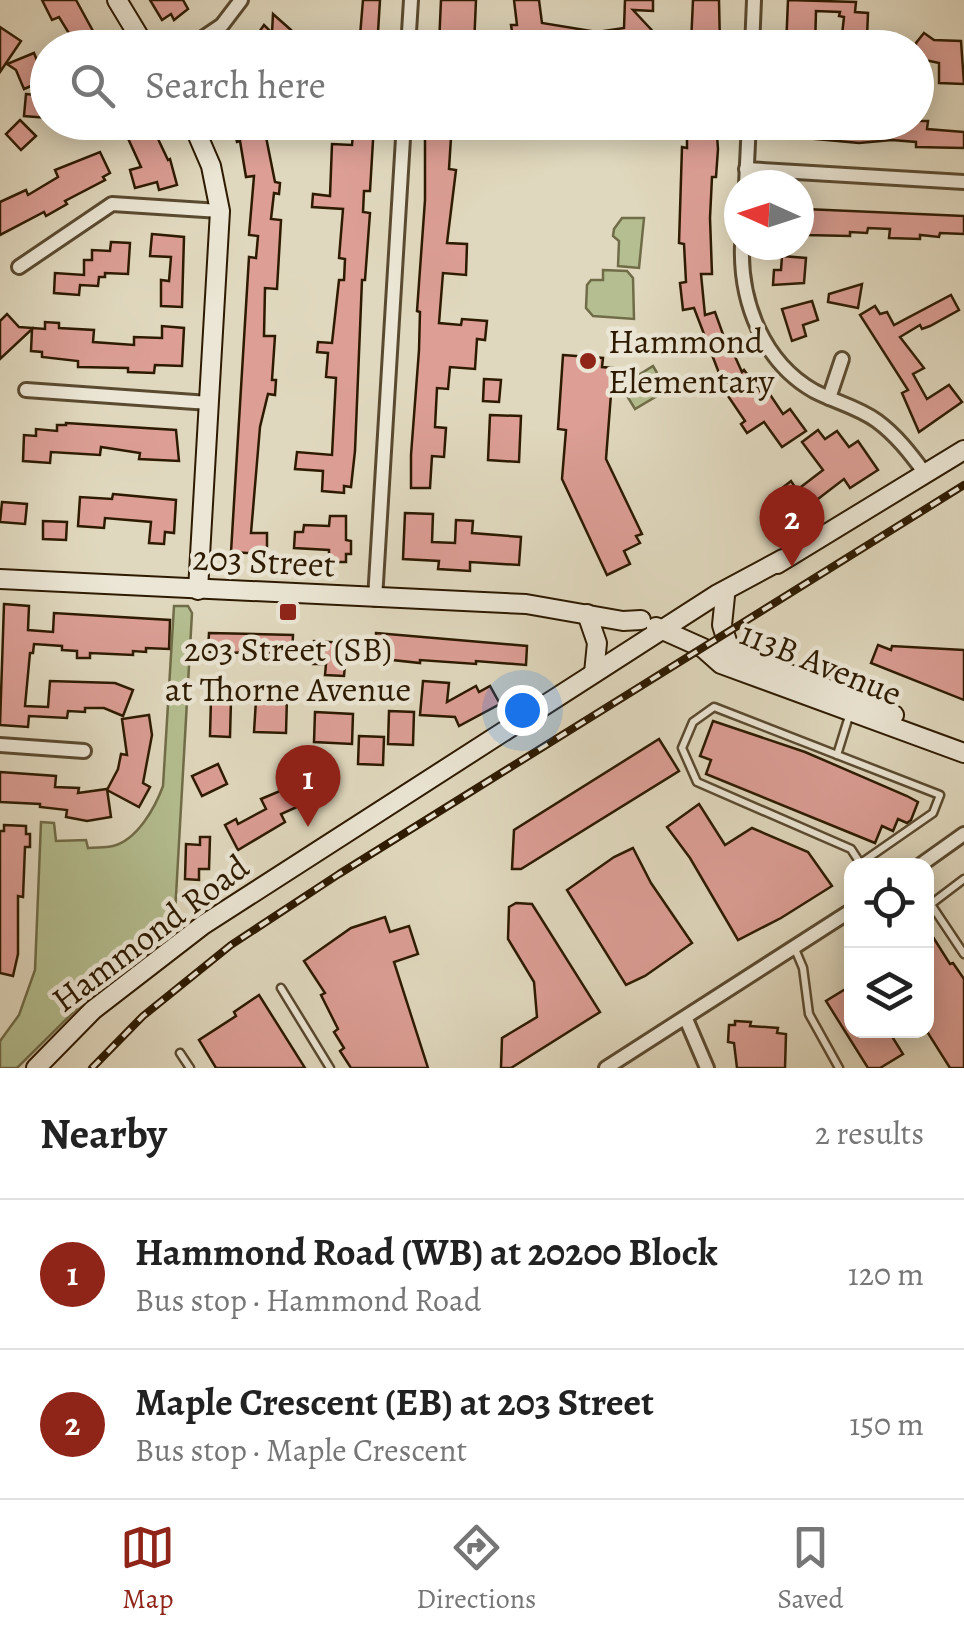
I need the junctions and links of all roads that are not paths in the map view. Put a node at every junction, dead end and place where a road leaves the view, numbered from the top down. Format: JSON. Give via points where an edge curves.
{"nodes":[{"id":1,"x":116,"y":0,"type":"edge"},
{"id":2,"x":241,"y":0,"type":"edge"},
{"id":3,"x":411,"y":0,"type":"edge"},
{"id":4,"x":754,"y":0,"type":"edge"},
{"id":5,"x":135,"y":30,"type":"edge"},
{"id":6,"x":215,"y":30,"type":"edge"},
{"id":7,"x":409,"y":30,"type":"edge"},
{"id":8,"x":753,"y":30,"type":"edge"},
{"id":9,"x":200,"y":140,"type":"edge"},
{"id":10,"x":403,"y":140,"type":"edge"},
{"id":11,"x":747,"y":140,"type":"edge"},
{"id":12,"x":746,"y":169,"type":"joint"},
{"id":13,"x":964,"y":182,"type":"edge"},
{"id":14,"x":220,"y":211,"type":"junction"},
{"id":15,"x":743,"y":260,"type":"edge"},
{"id":16,"x":20,"y":267,"type":"dead end"},
{"id":17,"x":842,"y":359,"type":"dead end"},
{"id":18,"x":26,"y":390,"type":"dead end"},
{"id":19,"x":829,"y":398,"type":"junction"},
{"id":20,"x":209,"y":403,"type":"junction"},
{"id":21,"x":964,"y":450,"type":"edge"},
{"id":22,"x":924,"y":472,"type":"junction"},
{"id":23,"x":0,"y":579,"type":"edge"},
{"id":24,"x":198,"y":590,"type":"junction"},
{"id":25,"x":375,"y":599,"type":"junction"},
{"id":26,"x":718,"y":599,"type":"junction"},
{"id":27,"x":526,"y":604,"type":"junction"},
{"id":28,"x":587,"y":614,"type":"junction"},
{"id":29,"x":642,"y":620,"type":"junction"},
{"id":30,"x":663,"y":631,"type":"junction"},
{"id":31,"x":721,"y":652,"type":"junction"},
{"id":32,"x":594,"y":674,"type":"junction"},
{"id":33,"x":850,"y":712,"type":"junction"},
{"id":34,"x":0,"y":745,"type":"edge"},
{"id":35,"x":964,"y":745,"type":"edge"},
{"id":36,"x":84,"y":751,"type":"dead end"},
{"id":37,"x":964,"y":753,"type":"edge"},
{"id":38,"x":837,"y":755,"type":"junction"},
{"id":39,"x":964,"y":834,"type":"edge"},
{"id":40,"x":858,"y":858,"type":"edge"},
{"id":41,"x":870,"y":858,"type":"edge"},
{"id":42,"x":930,"y":858,"type":"edge"},
{"id":43,"x":964,"y":879,"type":"edge"},
{"id":44,"x":934,"y":897,"type":"edge"},
{"id":45,"x":934,"y":908,"type":"edge"},
{"id":46,"x":844,"y":915,"type":"edge"},
{"id":47,"x":794,"y":948,"type":"junction"},
{"id":48,"x":964,"y":954,"type":"edge"},
{"id":49,"x":280,"y":988,"type":"dead end"},
{"id":50,"x":686,"y":1019,"type":"junction"},
{"id":51,"x":180,"y":1053,"type":"dead end"},
{"id":52,"x":36,"y":1068,"type":"edge"},
{"id":53,"x":190,"y":1068,"type":"edge"},
{"id":54,"x":330,"y":1068,"type":"edge"},
{"id":55,"x":606,"y":1068,"type":"edge"},
{"id":56,"x":707,"y":1068,"type":"edge"},
{"id":57,"x":839,"y":1068,"type":"edge"}],
"edges":[{"from":1,"to":5,"type":"street"},
{"from":2,"to":6,"type":"street"},
{"from":3,"to":7,"type":"street"},
{"from":4,"to":8,"type":"street"},
{"from":9,"to":14,"type":"street"},
{"from":10,"to":25,"type":"street"},
{"from":11,"to":12,"type":"street"},
{"from":12,"to":13,"type":"street"},
{"from":14,"to":16,"type":"street","via":[[112,204]]},
{"from":14,"to":20,"type":"street"},
{"from":15,"to":19,"type":"street","via":[[763,340],[800,382]]},
{"from":17,"to":19,"type":"street"},
{"from":18,"to":20,"type":"street"},
{"from":19,"to":22,"type":"street","via":[[886,428]]},
{"from":20,"to":24,"type":"street"},
{"from":21,"to":22,"type":"street","name":"Hammond Road"},
{"from":22,"to":26,"type":"street","name":"Hammond Road"},
{"from":23,"to":24,"type":"street","name":"203 Street"},
{"from":24,"to":25,"type":"street","name":"203 Street"},
{"from":25,"to":27,"type":"street","name":"203 Street"},
{"from":26,"to":30,"type":"street","name":"Hammond Road"},
{"from":26,"to":31,"type":"street"},
{"from":27,"to":28,"type":"street","name":"203 Street"},
{"from":27,"to":29,"type":"street","name":"203 Street","via":[[583,602]]},
{"from":28,"to":29,"type":"street","name":"203 Street"},
{"from":28,"to":32,"type":"street","via":[[597,643]]},
{"from":29,"to":30,"type":"street","name":"203 Street"},
{"from":30,"to":31,"type":"street","name":"113B Avenue"},
{"from":30,"to":32,"type":"street","name":"Hammond Road"},
{"from":31,"to":33,"type":"street","name":"113B Avenue","via":[[722,664]]},
{"from":31,"to":35,"type":"street","name":"113B Avenue"},
{"from":32,"to":52,"type":"street","name":"Hammond Road","via":[[203,925],[93,1010]]},
{"from":33,"to":37,"type":"street","name":"113B Avenue"},
{"from":33,"to":38,"type":"lane"},
{"from":34,"to":36,"type":"street"},
{"from":38,"to":40,"type":"lane","via":[[714,708],[693,722],[682,748],[697,782],[852,849]]},
{"from":38,"to":41,"type":"lane","via":[[940,795],[933,813]]},
{"from":39,"to":42,"type":"street"},
{"from":43,"to":44,"type":"lane"},
{"from":45,"to":48,"type":"lane"},
{"from":46,"to":47,"type":"street"},
{"from":47,"to":50,"type":"street"},
{"from":47,"to":57,"type":"lane","via":[[804,968],[809,1014]]},
{"from":49,"to":54,"type":"lane"},
{"from":50,"to":55,"type":"street"},
{"from":50,"to":56,"type":"street"},
{"from":51,"to":53,"type":"lane"}]}
